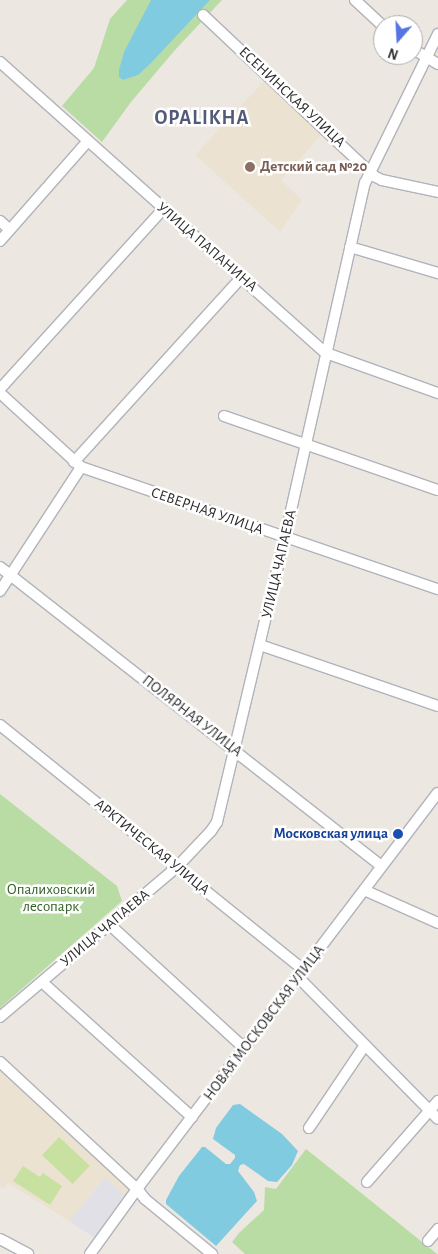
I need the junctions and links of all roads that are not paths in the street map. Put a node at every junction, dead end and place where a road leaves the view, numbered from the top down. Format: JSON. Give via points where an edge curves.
{"nodes":[{"id":1,"x":355,"y":0,"type":"edge"},
{"id":2,"x":203,"y":15,"type":"dead end"},
{"id":3,"x":373,"y":17,"type":"edge"},
{"id":4,"x":438,"y":34,"type":"edge"},
{"id":5,"x":423,"y":56,"type":"edge"},
{"id":6,"x":426,"y":58,"type":"junction"},
{"id":7,"x":0,"y":62,"type":"edge"},
{"id":8,"x":438,"y":64,"type":"edge"},
{"id":9,"x":88,"y":141,"type":"junction"},
{"id":10,"x":370,"y":169,"type":"junction"},
{"id":11,"x":438,"y":192,"type":"edge"},
{"id":12,"x":163,"y":208,"type":"junction"},
{"id":13,"x":0,"y":221,"type":"edge"},
{"id":14,"x":10,"y":230,"type":"junction"},
{"id":15,"x":0,"y":241,"type":"edge"},
{"id":16,"x":350,"y":247,"type":"junction"},
{"id":17,"x":438,"y":273,"type":"edge"},
{"id":18,"x":242,"y":278,"type":"junction"},
{"id":19,"x":326,"y":353,"type":"junction"},
{"id":20,"x":0,"y":389,"type":"edge"},
{"id":21,"x":0,"y":393,"type":"edge"},
{"id":22,"x":438,"y":393,"type":"edge"},
{"id":23,"x":224,"y":416,"type":"dead end"},
{"id":24,"x":306,"y":444,"type":"junction"},
{"id":25,"x":78,"y":465,"type":"junction"},
{"id":26,"x":438,"y":490,"type":"edge"},
{"id":27,"x":285,"y":537,"type":"junction"},
{"id":28,"x":0,"y":567,"type":"edge"},
{"id":29,"x":10,"y":575,"type":"junction"},
{"id":30,"x":438,"y":589,"type":"edge"},
{"id":31,"x":0,"y":592,"type":"edge"},
{"id":32,"x":260,"y":646,"type":"junction"},
{"id":33,"x":438,"y":706,"type":"edge"},
{"id":34,"x":0,"y":725,"type":"edge"},
{"id":35,"x":236,"y":750,"type":"junction"},
{"id":36,"x":438,"y":793,"type":"edge"},
{"id":37,"x":382,"y":866,"type":"junction"},
{"id":38,"x":177,"y":867,"type":"junction"},
{"id":39,"x":364,"y":890,"type":"junction"},
{"id":40,"x":438,"y":923,"type":"edge"},
{"id":41,"x":110,"y":924,"type":"junction"},
{"id":42,"x":301,"y":974,"type":"junction"},
{"id":43,"x":42,"y":982,"type":"junction"},
{"id":44,"x":0,"y":1017,"type":"edge"},
{"id":45,"x":365,"y":1045,"type":"junction"},
{"id":46,"x":244,"y":1048,"type":"junction"},
{"id":47,"x":0,"y":1062,"type":"edge"},
{"id":48,"x":438,"y":1101,"type":"edge"},
{"id":49,"x":430,"y":1111,"type":"junction"},
{"id":50,"x":192,"y":1117,"type":"junction"},
{"id":51,"x":438,"y":1119,"type":"edge"},
{"id":52,"x":309,"y":1128,"type":"dead end"},
{"id":53,"x":367,"y":1182,"type":"dead end"},
{"id":54,"x":138,"y":1189,"type":"junction"},
{"id":55,"x":438,"y":1228,"type":"edge"},
{"id":56,"x":0,"y":1240,"type":"edge"},
{"id":57,"x":428,"y":1241,"type":"dead end"},
{"id":58,"x":28,"y":1254,"type":"edge"},
{"id":59,"x":90,"y":1254,"type":"edge"},
{"id":60,"x":212,"y":1254,"type":"edge"}],
"edges":[{"from":1,"to":3,"type":"street"},
{"from":2,"to":10,"type":"street","name":"ЕСЕНИНСКАЯ УЛИЦА"},
{"from":4,"to":6,"type":"street","name":"УЛИЦА ЧАПАЕВА"},
{"from":5,"to":6,"type":"street"},
{"from":6,"to":8,"type":"street"},
{"from":6,"to":10,"type":"street","name":"УЛИЦА ЧАПАЕВА"},
{"from":7,"to":9,"type":"street","name":"УЛИЦА ПАПАНИНА"},
{"from":9,"to":12,"type":"street","name":"УЛИЦА ПАПАНИНА"},
{"from":9,"to":14,"type":"street"},
{"from":10,"to":11,"type":"street","name":"ЕСЕНИНСКАЯ УЛИЦА","via":[[382,180]]},
{"from":10,"to":16,"type":"street","name":"УЛИЦА ЧАПАЕВА"},
{"from":12,"to":18,"type":"street","name":"УЛИЦА ПАПАНИНА"},
{"from":12,"to":20,"type":"street"},
{"from":13,"to":14,"type":"street"},
{"from":14,"to":15,"type":"street"},
{"from":16,"to":17,"type":"street"},
{"from":16,"to":19,"type":"street","name":"УЛИЦА ЧАПАЕВА"},
{"from":18,"to":19,"type":"street","name":"УЛИЦА ПАПАНИНА"},
{"from":18,"to":25,"type":"street"},
{"from":19,"to":22,"type":"street","name":"УЛИЦА ПАПАНИНА"},
{"from":19,"to":24,"type":"street","name":"УЛИЦА ЧАПАЕВА"},
{"from":21,"to":25,"type":"street","name":"СЕВЕРНАЯ УЛИЦА"},
{"from":23,"to":24,"type":"street"},
{"from":24,"to":26,"type":"street"},
{"from":24,"to":27,"type":"street","name":"УЛИЦА ЧАПАЕВА"},
{"from":25,"to":27,"type":"street","name":"СЕВЕРНАЯ УЛИЦА"},
{"from":25,"to":29,"type":"street"},
{"from":27,"to":30,"type":"street","name":"СЕВЕРНАЯ УЛИЦА"},
{"from":27,"to":32,"type":"street","name":"УЛИЦА ЧАПАЕВА"},
{"from":28,"to":29,"type":"street","name":"ПОЛЯРНАЯ УЛИЦА"},
{"from":29,"to":31,"type":"street"},
{"from":29,"to":35,"type":"street","name":"ПОЛЯРНАЯ УЛИЦА"},
{"from":32,"to":33,"type":"street"},
{"from":32,"to":35,"type":"street","name":"УЛИЦА ЧАПАЕВА"},
{"from":34,"to":38,"type":"street","name":"АРКТИЧЕСКАЯ УЛИЦА"},
{"from":35,"to":37,"type":"street","name":"ПОЛЯРНАЯ УЛИЦА"},
{"from":35,"to":38,"type":"street","name":"УЛИЦА ЧАПАЕВА","via":[[217,822]]},
{"from":36,"to":37,"type":"street","name":"НОВАЯ МОСКОВСКАЯ УЛИЦА"},
{"from":37,"to":39,"type":"street","name":"НОВАЯ МОСКОВСКАЯ УЛИЦА"},
{"from":38,"to":41,"type":"street","name":"УЛИЦА ЧАПАЕВА"},
{"from":38,"to":42,"type":"street","name":"АРКТИЧЕСКАЯ УЛИЦА"},
{"from":39,"to":40,"type":"street"},
{"from":39,"to":42,"type":"street","name":"НОВАЯ МОСКОВСКАЯ УЛИЦА"},
{"from":41,"to":43,"type":"street","name":"УЛИЦА ЧАПАЕВА"},
{"from":41,"to":46,"type":"street"},
{"from":42,"to":45,"type":"street","name":"АРКТИЧЕСКАЯ УЛИЦА"},
{"from":42,"to":46,"type":"street","name":"НОВАЯ МОСКОВСКАЯ УЛИЦА"},
{"from":43,"to":44,"type":"street","name":"УЛИЦА ЧАПАЕВА"},
{"from":43,"to":50,"type":"street"},
{"from":45,"to":49,"type":"street","name":"АРКТИЧЕСКАЯ УЛИЦА"},
{"from":45,"to":52,"type":"street"},
{"from":46,"to":50,"type":"street","name":"НОВАЯ МОСКОВСКАЯ УЛИЦА"},
{"from":47,"to":54,"type":"street"},
{"from":48,"to":49,"type":"street"},
{"from":49,"to":51,"type":"street","name":"АРКТИЧЕСКАЯ УЛИЦА"},
{"from":49,"to":53,"type":"street"},
{"from":50,"to":54,"type":"street","name":"НОВАЯ МОСКОВСКАЯ УЛИЦА"},
{"from":54,"to":59,"type":"street","name":"НОВАЯ МОСКОВСКАЯ УЛИЦА"},
{"from":54,"to":60,"type":"street","via":[[145,1199]]},
{"from":55,"to":57,"type":"street"},
{"from":56,"to":58,"type":"street"}]}
